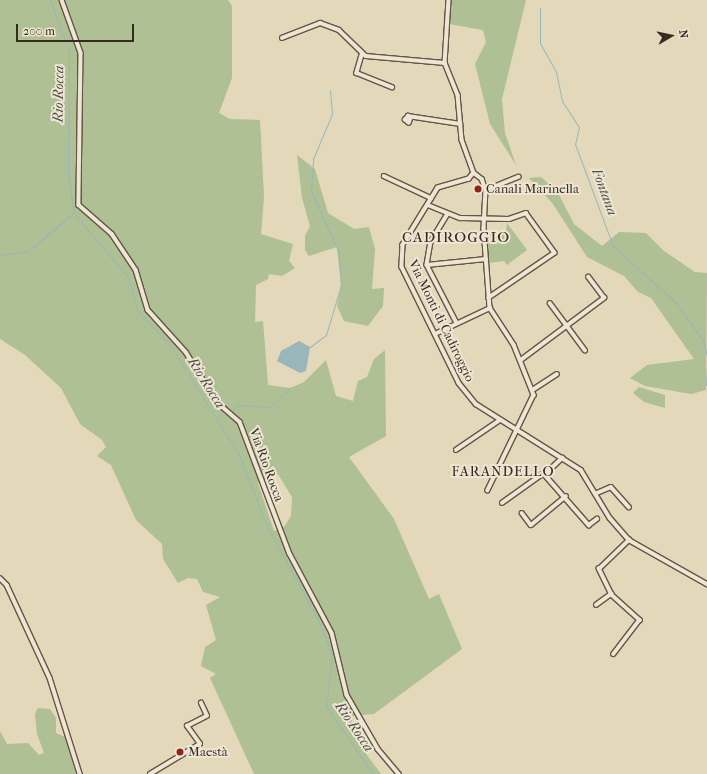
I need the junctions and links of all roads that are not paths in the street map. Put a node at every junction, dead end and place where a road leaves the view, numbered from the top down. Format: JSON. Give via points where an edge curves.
{"nodes":[{"id":1,"x":62,"y":0,"type":"edge"},
{"id":2,"x":449,"y":0,"type":"edge"},
{"id":3,"x":282,"y":38,"type":"dead end"},
{"id":4,"x":362,"y":55,"type":"junction"},
{"id":5,"x":445,"y":63,"type":"junction"},
{"id":6,"x":392,"y":87,"type":"dead end"},
{"id":7,"x":412,"y":118,"type":"dead end"},
{"id":8,"x":460,"y":124,"type":"junction"},
{"id":9,"x":474,"y":173,"type":"junction"},
{"id":10,"x":384,"y":176,"type":"dead end"},
{"id":11,"x":518,"y":177,"type":"dead end"},
{"id":12,"x":486,"y":190,"type":"junction"},
{"id":13,"x":431,"y":198,"type":"junction"},
{"id":14,"x":428,"y":205,"type":"junction"},
{"id":15,"x":448,"y":214,"type":"junction"},
{"id":16,"x":484,"y":219,"type":"junction"},
{"id":17,"x":486,"y":259,"type":"junction"},
{"id":18,"x":427,"y":265,"type":"junction"},
{"id":19,"x":588,"y":277,"type":"dead end"},
{"id":20,"x":489,"y":298,"type":"junction"},
{"id":21,"x":550,"y":303,"type":"dead end"},
{"id":22,"x":490,"y":308,"type":"junction"},
{"id":23,"x":457,"y":323,"type":"junction"},
{"id":24,"x":567,"y":326,"type":"junction"},
{"id":25,"x":435,"y":334,"type":"junction"},
{"id":26,"x":585,"y":350,"type":"dead end"},
{"id":27,"x":521,"y":360,"type":"junction"},
{"id":28,"x":557,"y":374,"type":"dead end"},
{"id":29,"x":534,"y":390,"type":"junction"},
{"id":30,"x":500,"y":420,"type":"junction"},
{"id":31,"x":517,"y":430,"type":"junction"},
{"id":32,"x":456,"y":450,"type":"dead end"},
{"id":33,"x":563,"y":458,"type":"junction"},
{"id":34,"x":544,"y":473,"type":"junction"},
{"id":35,"x":488,"y":490,"type":"dead end"},
{"id":36,"x":597,"y":493,"type":"junction"},
{"id":37,"x":566,"y":496,"type":"junction"},
{"id":38,"x":502,"y":504,"type":"dead end"},
{"id":39,"x":630,"y":507,"type":"dead end"},
{"id":40,"x":522,"y":514,"type":"dead end"},
{"id":41,"x":597,"y":519,"type":"dead end"},
{"id":42,"x":629,"y":540,"type":"junction"},
{"id":43,"x":0,"y":578,"type":"edge"},
{"id":44,"x":707,"y":584,"type":"edge"},
{"id":45,"x":611,"y":594,"type":"junction"},
{"id":46,"x":596,"y":605,"type":"dead end"},
{"id":47,"x":614,"y":654,"type":"dead end"},
{"id":48,"x":202,"y":703,"type":"dead end"},
{"id":49,"x":80,"y":774,"type":"edge"},
{"id":50,"x":150,"y":774,"type":"edge"},
{"id":51,"x":399,"y":774,"type":"edge"}],
"edges":[{"from":1,"to":51,"type":"street","name":"Via Rio Rocca","via":[[81,53],[79,205],[112,234],[136,270],[148,310],[155,322],[186,352],[217,402],[240,422],[290,554],[332,633],[347,695],[378,749]]},
{"from":2,"to":5,"type":"street"},
{"from":3,"to":4,"type":"street","via":[[320,23],[331,25]]},
{"from":4,"to":5,"type":"street"},
{"from":4,"to":6,"type":"street","via":[[356,73]]},
{"from":5,"to":8,"type":"street","via":[[458,95]]},
{"from":7,"to":8,"type":"street"},
{"from":8,"to":9,"type":"street"},
{"from":9,"to":12,"type":"street","via":[[482,178]]},
{"from":9,"to":13,"type":"street","name":"Via Monti di Cadiroggio","via":[[469,179],[443,184]]},
{"from":10,"to":13,"type":"street"},
{"from":11,"to":12,"type":"street"},
{"from":12,"to":16,"type":"street"},
{"from":13,"to":14,"type":"street","name":"Via Monti di Cadiroggio"},
{"from":14,"to":15,"type":"street"},
{"from":14,"to":25,"type":"street","name":"Via Monti di Cadiroggio","via":[[403,245],[400,260]]},
{"from":15,"to":16,"type":"street"},
{"from":15,"to":18,"type":"street","via":[[431,242]]},
{"from":16,"to":17,"type":"street"},
{"from":16,"to":20,"type":"street","via":[[509,219],[526,213],[555,252]]},
{"from":17,"to":18,"type":"street"},
{"from":17,"to":20,"type":"street"},
{"from":18,"to":23,"type":"street"},
{"from":19,"to":24,"type":"street","via":[[604,298]]},
{"from":20,"to":22,"type":"street"},
{"from":21,"to":24,"type":"street"},
{"from":22,"to":23,"type":"street"},
{"from":22,"to":27,"type":"street"},
{"from":23,"to":25,"type":"street"},
{"from":24,"to":26,"type":"street"},
{"from":24,"to":27,"type":"street"},
{"from":25,"to":30,"type":"street","name":"Via Monti di Cadiroggio","via":[[465,392]]},
{"from":27,"to":29,"type":"street"},
{"from":28,"to":29,"type":"street"},
{"from":29,"to":31,"type":"street","via":[[532,405]]},
{"from":30,"to":31,"type":"street","name":"Via Monti di Cadiroggio"},
{"from":30,"to":32,"type":"street"},
{"from":31,"to":33,"type":"street","name":"Via Monti di Cadiroggio"},
{"from":31,"to":35,"type":"street"},
{"from":33,"to":34,"type":"street"},
{"from":33,"to":36,"type":"street","name":"Via Monti di Cadiroggio","via":[[581,470]]},
{"from":34,"to":37,"type":"street"},
{"from":34,"to":38,"type":"street"},
{"from":36,"to":39,"type":"street","via":[[611,487]]},
{"from":36,"to":42,"type":"street","name":"Via Monti di Cadiroggio","via":[[610,518]]},
{"from":37,"to":40,"type":"street","via":[[531,525]]},
{"from":37,"to":41,"type":"street","via":[[589,525]]},
{"from":42,"to":44,"type":"street","name":"Via Monti di Cadiroggio"},
{"from":42,"to":45,"type":"street","via":[[600,569]]},
{"from":43,"to":49,"type":"street","via":[[7,585],[50,678]]},
{"from":45,"to":46,"type":"street"},
{"from":45,"to":47,"type":"street","via":[[640,620]]},
{"from":48,"to":50,"type":"street","via":[[207,716],[187,726],[200,744]]}]}
